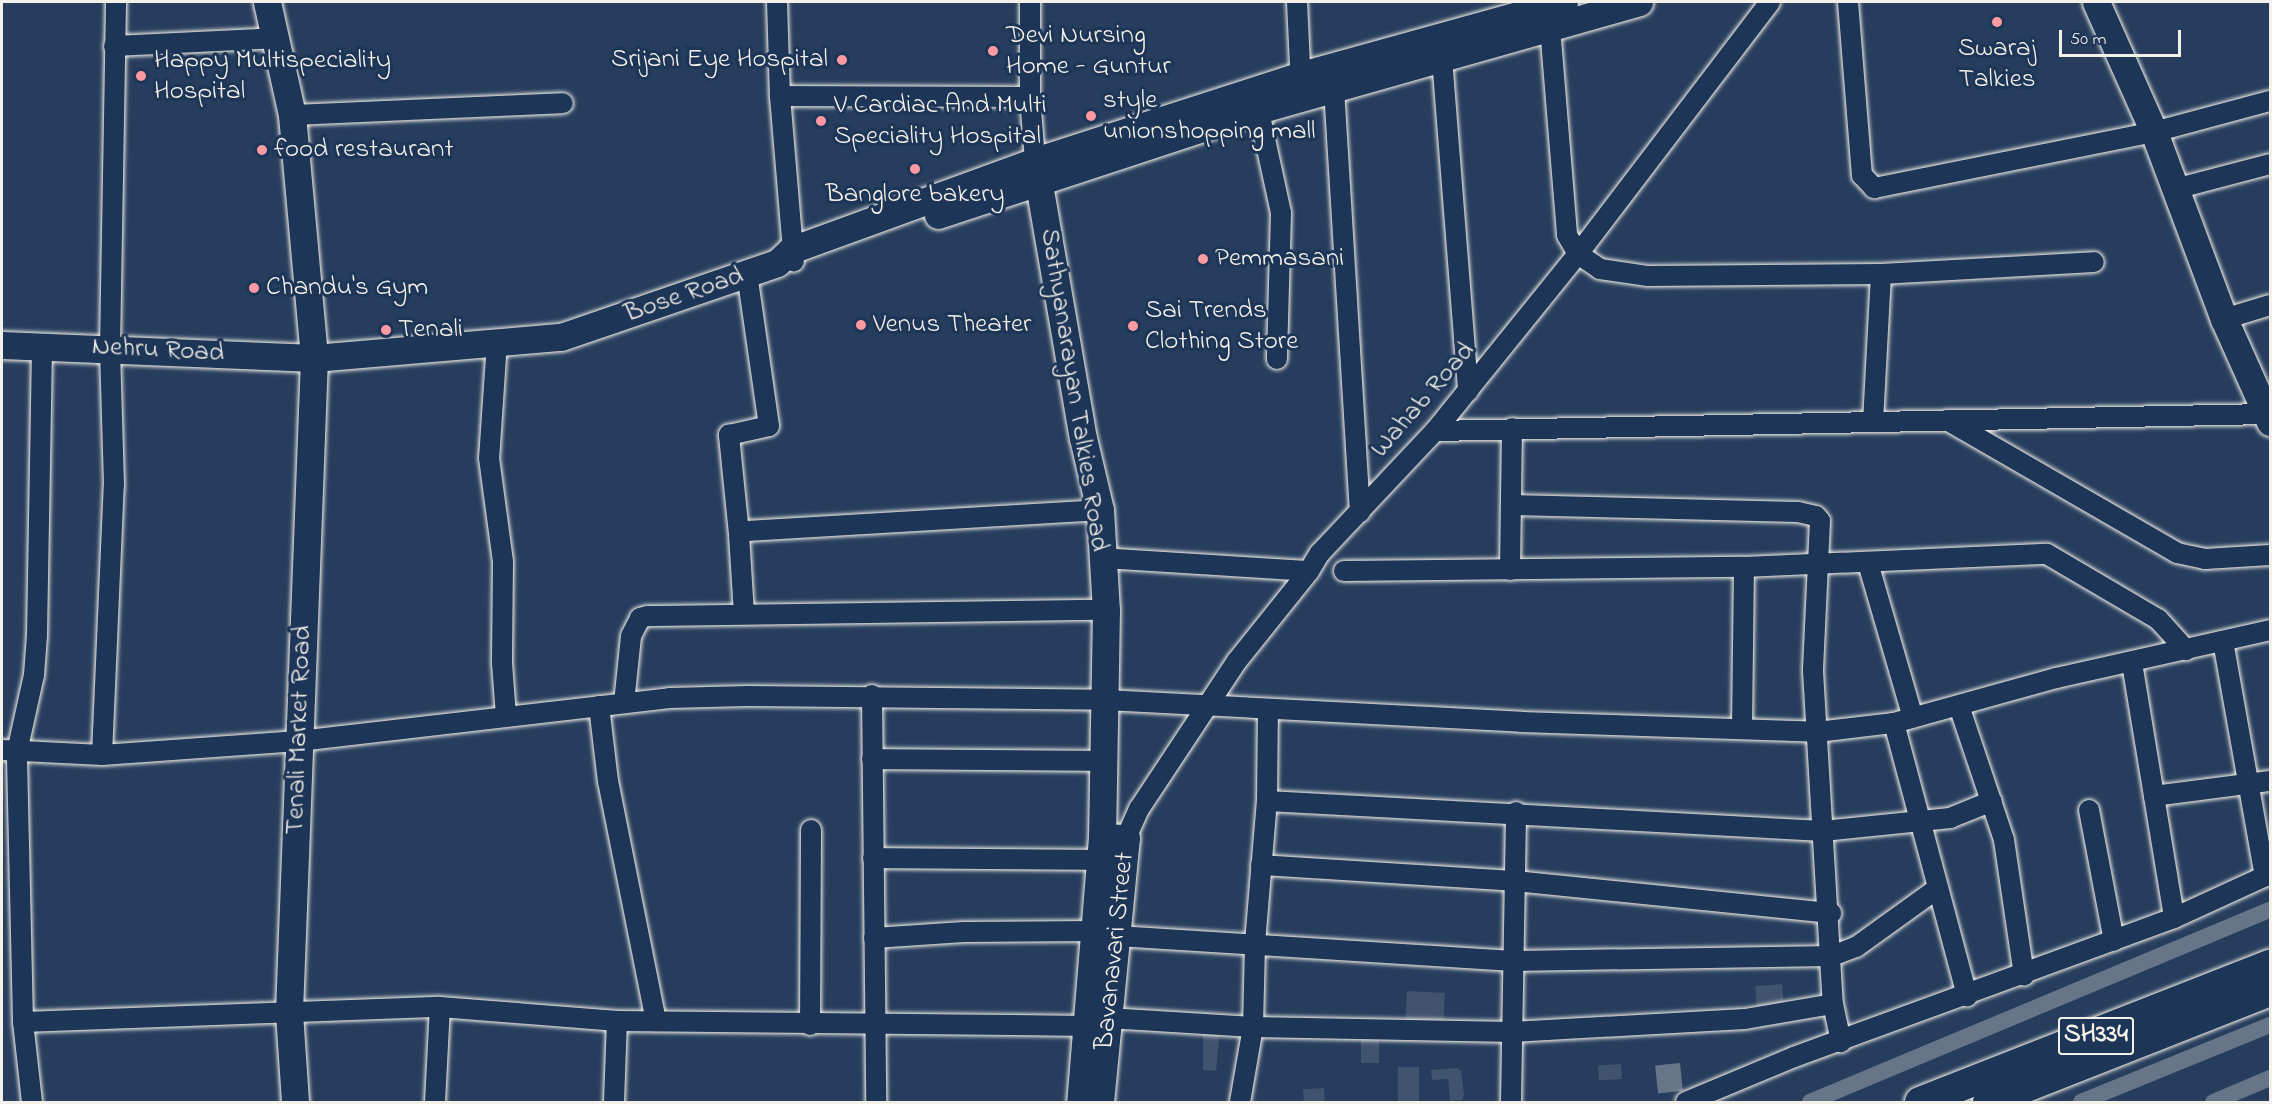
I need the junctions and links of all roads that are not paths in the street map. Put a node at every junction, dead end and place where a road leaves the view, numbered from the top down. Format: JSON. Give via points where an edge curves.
{"nodes":[{"id":1,"x":116,"y":2,"type":"edge"},
{"id":2,"x":267,"y":2,"type":"edge"},
{"id":3,"x":777,"y":2,"type":"edge"},
{"id":4,"x":1030,"y":2,"type":"edge"},
{"id":5,"x":1297,"y":2,"type":"edge"},
{"id":6,"x":1639,"y":2,"type":"edge"},
{"id":7,"x":1770,"y":2,"type":"edge"},
{"id":8,"x":1848,"y":2,"type":"edge"},
{"id":9,"x":2096,"y":2,"type":"edge"},
{"id":10,"x":1560,"y":12,"type":"edge"},
{"id":11,"x":275,"y":38,"type":"junction"},
{"id":12,"x":114,"y":46,"type":"junction"},
{"id":13,"x":1442,"y":58,"type":"junction"},
{"id":14,"x":1300,"y":86,"type":"junction"},
{"id":15,"x":1334,"y":88,"type":"junction"},
{"id":16,"x":780,"y":96,"type":"junction"},
{"id":17,"x":1030,"y":97,"type":"junction"},
{"id":18,"x":1256,"y":100,"type":"junction"},
{"id":19,"x":2271,"y":101,"type":"edge"},
{"id":20,"x":562,"y":103,"type":"dead end"},
{"id":21,"x":292,"y":115,"type":"junction"},
{"id":22,"x":2154,"y":132,"type":"junction"},
{"id":23,"x":2271,"y":164,"type":"edge"},
{"id":24,"x":1037,"y":172,"type":"junction"},
{"id":25,"x":2175,"y":189,"type":"junction"},
{"id":26,"x":1578,"y":254,"type":"junction"},
{"id":27,"x":788,"y":259,"type":"junction"},
{"id":28,"x":2094,"y":262,"type":"dead end"},
{"id":29,"x":747,"y":274,"type":"junction"},
{"id":30,"x":1881,"y":274,"type":"junction"},
{"id":31,"x":2271,"y":306,"type":"edge"},
{"id":32,"x":2224,"y":319,"type":"junction"},
{"id":33,"x":497,"y":342,"type":"junction"},
{"id":34,"x":2,"y":345,"type":"edge"},
{"id":35,"x":42,"y":347,"type":"junction"},
{"id":36,"x":110,"y":348,"type":"junction"},
{"id":37,"x":314,"y":358,"type":"junction"},
{"id":38,"x":1278,"y":359,"type":"dead end"},
{"id":39,"x":1468,"y":391,"type":"junction"},
{"id":40,"x":2270,"y":417,"type":"edge"},
{"id":41,"x":1947,"y":420,"type":"junction"},
{"id":42,"x":1874,"y":422,"type":"junction"},
{"id":43,"x":1512,"y":428,"type":"junction"},
{"id":44,"x":1435,"y":431,"type":"junction"},
{"id":45,"x":1511,"y":505,"type":"junction"},
{"id":46,"x":1100,"y":510,"type":"junction"},
{"id":47,"x":1360,"y":512,"type":"junction"},
{"id":48,"x":739,"y":534,"type":"junction"},
{"id":49,"x":2271,"y":555,"type":"edge"},
{"id":50,"x":1102,"y":558,"type":"junction"},
{"id":51,"x":1868,"y":563,"type":"junction"},
{"id":52,"x":1818,"y":564,"type":"junction"},
{"id":53,"x":1744,"y":567,"type":"junction"},
{"id":54,"x":1510,"y":570,"type":"junction"},
{"id":55,"x":1344,"y":571,"type":"dead end"},
{"id":56,"x":1310,"y":572,"type":"junction"},
{"id":57,"x":1106,"y":610,"type":"junction"},
{"id":58,"x":744,"y":614,"type":"junction"},
{"id":59,"x":2271,"y":630,"type":"edge"},
{"id":60,"x":2223,"y":641,"type":"junction"},
{"id":61,"x":2186,"y":650,"type":"junction"},
{"id":62,"x":2132,"y":663,"type":"junction"},
{"id":63,"x":872,"y":695,"type":"junction"},
{"id":64,"x":1106,"y":700,"type":"junction"},
{"id":65,"x":624,"y":703,"type":"junction"},
{"id":66,"x":600,"y":706,"type":"junction"},
{"id":67,"x":1959,"y":706,"type":"junction"},
{"id":68,"x":1206,"y":707,"type":"junction"},
{"id":69,"x":1268,"y":710,"type":"junction"},
{"id":70,"x":506,"y":716,"type":"junction"},
{"id":71,"x":1903,"y":721,"type":"junction"},
{"id":72,"x":1742,"y":729,"type":"junction"},
{"id":73,"x":1817,"y":732,"type":"junction"},
{"id":74,"x":299,"y":741,"type":"junction"},
{"id":75,"x":9,"y":751,"type":"edge"},
{"id":76,"x":102,"y":755,"type":"junction"},
{"id":77,"x":872,"y":759,"type":"junction"},
{"id":78,"x":1104,"y":761,"type":"junction"},
{"id":79,"x":2271,"y":781,"type":"edge"},
{"id":80,"x":2247,"y":784,"type":"junction"},
{"id":81,"x":2154,"y":796,"type":"junction"},
{"id":82,"x":1267,"y":801,"type":"junction"},
{"id":83,"x":1992,"y":801,"type":"junction"},
{"id":84,"x":2089,"y":810,"type":"dead end"},
{"id":85,"x":1516,"y":812,"type":"junction"},
{"id":86,"x":1919,"y":821,"type":"junction"},
{"id":87,"x":811,"y":830,"type":"dead end"},
{"id":88,"x":1823,"y":831,"type":"junction"},
{"id":89,"x":1109,"y":845,"type":"junction"},
{"id":90,"x":873,"y":858,"type":"junction"},
{"id":91,"x":1261,"y":865,"type":"junction"},
{"id":92,"x":2268,"y":875,"type":"edge"},
{"id":93,"x":1515,"y":881,"type":"junction"},
{"id":94,"x":1938,"y":888,"type":"junction"},
{"id":95,"x":1831,"y":913,"type":"junction"},
{"id":96,"x":2174,"y":918,"type":"junction"},
{"id":97,"x":1105,"y":934,"type":"junction"},
{"id":98,"x":874,"y":938,"type":"junction"},
{"id":99,"x":2114,"y":941,"type":"junction"},
{"id":100,"x":1255,"y":943,"type":"junction"},
{"id":101,"x":1832,"y":956,"type":"junction"},
{"id":102,"x":1513,"y":961,"type":"junction"},
{"id":103,"x":2271,"y":965,"type":"edge"},
{"id":104,"x":2024,"y":976,"type":"junction"},
{"id":105,"x":2271,"y":991,"type":"edge"},
{"id":106,"x":1967,"y":996,"type":"junction"},
{"id":107,"x":1833,"y":1004,"type":"junction"},
{"id":108,"x":440,"y":1007,"type":"junction"},
{"id":109,"x":289,"y":1013,"type":"junction"},
{"id":110,"x":617,"y":1021,"type":"junction"},
{"id":111,"x":656,"y":1021,"type":"junction"},
{"id":112,"x":23,"y":1022,"type":"junction"},
{"id":113,"x":1098,"y":1022,"type":"junction"},
{"id":114,"x":810,"y":1025,"type":"junction"},
{"id":115,"x":876,"y":1025,"type":"junction"},
{"id":116,"x":1253,"y":1027,"type":"junction"},
{"id":117,"x":1512,"y":1032,"type":"junction"},
{"id":118,"x":1841,"y":1042,"type":"junction"},
{"id":119,"x":32,"y":1102,"type":"edge"},
{"id":120,"x":296,"y":1102,"type":"edge"},
{"id":121,"x":435,"y":1102,"type":"edge"},
{"id":122,"x":614,"y":1102,"type":"edge"},
{"id":123,"x":876,"y":1102,"type":"edge"},
{"id":124,"x":1080,"y":1102,"type":"edge"},
{"id":125,"x":1100,"y":1102,"type":"edge"},
{"id":126,"x":1240,"y":1102,"type":"edge"},
{"id":127,"x":1511,"y":1102,"type":"edge"},
{"id":128,"x":1686,"y":1102,"type":"edge"},
{"id":129,"x":1920,"y":1102,"type":"edge"},
{"id":130,"x":1988,"y":1102,"type":"edge"}],
"edges":[{"from":1,"to":12,"type":"street"},
{"from":2,"to":11,"type":"main road","name":"Tenali Market Road"},
{"from":3,"to":16,"type":"street"},
{"from":4,"to":17,"type":"street"},
{"from":5,"to":14,"type":"street"},
{"from":6,"to":10,"type":"main road"},
{"from":7,"to":26,"type":"street","name":"Wahab Road"},
{"from":8,"to":22,"type":"street","via":[[1862,175],[1874,188]]},
{"from":9,"to":22,"type":"main road"},
{"from":10,"to":13,"type":"main road"},
{"from":10,"to":14,"type":"main road"},
{"from":10,"to":26,"type":"street","via":[[1565,225],[1570,244]]},
{"from":11,"to":12,"type":"street"},
{"from":11,"to":21,"type":"main road","name":"Tenali Market Road"},
{"from":12,"to":36,"type":"street"},
{"from":13,"to":15,"type":"main road"},
{"from":13,"to":39,"type":"street"},
{"from":14,"to":15,"type":"main road"},
{"from":14,"to":18,"type":"main road","name":"Bose Road"},
{"from":15,"to":47,"type":"street"},
{"from":16,"to":17,"type":"street"},
{"from":16,"to":27,"type":"street"},
{"from":17,"to":24,"type":"street"},
{"from":18,"to":24,"type":"main road","name":"Bose Road"},
{"from":18,"to":38,"type":"street","via":[[1281,213]]},
{"from":19,"to":22,"type":"street"},
{"from":20,"to":21,"type":"street"},
{"from":21,"to":37,"type":"main road","name":"Tenali Market Road"},
{"from":22,"to":25,"type":"main road"},
{"from":23,"to":25,"type":"street"},
{"from":24,"to":27,"type":"main road","name":"Bose Road"},
{"from":24,"to":46,"type":"main road","name":"Sathyanarayan Talkies Road","via":[[1083,438]]},
{"from":25,"to":32,"type":"main road"},
{"from":26,"to":30,"type":"street","via":[[1607,272],[1648,276]]},
{"from":26,"to":39,"type":"street","name":"Wahab Road"},
{"from":27,"to":29,"type":"main road","name":"Bose Road"},
{"from":28,"to":30,"type":"street"},
{"from":29,"to":33,"type":"main road","name":"Bose Road","via":[[561,337]]},
{"from":29,"to":48,"type":"street","via":[[769,426],[729,435]]},
{"from":30,"to":42,"type":"street"},
{"from":31,"to":32,"type":"street"},
{"from":32,"to":40,"type":"main road"},
{"from":33,"to":37,"type":"main road","name":"Bose Road"},
{"from":33,"to":70,"type":"street","via":[[489,458],[503,562]]},
{"from":34,"to":35,"type":"main road","name":"Nehru Road"},
{"from":35,"to":36,"type":"main road","name":"Nehru Road"},
{"from":35,"to":75,"type":"street","via":[[34,675]]},
{"from":36,"to":37,"type":"main road","name":"Nehru Road"},
{"from":36,"to":76,"type":"street","via":[[114,485]]},
{"from":37,"to":74,"type":"main road","name":"Tenali Market Road"},
{"from":39,"to":44,"type":"street","name":"Wahab Road"},
{"from":40,"to":41,"type":"street"},
{"from":41,"to":42,"type":"street"},
{"from":41,"to":49,"type":"street","via":[[2177,553],[2205,559]]},
{"from":42,"to":43,"type":"street"},
{"from":43,"to":44,"type":"street"},
{"from":43,"to":45,"type":"street"},
{"from":44,"to":47,"type":"street","name":"Wahab Road"},
{"from":45,"to":52,"type":"street","via":[[1810,514],[1816,516],[1821,529]]},
{"from":45,"to":54,"type":"street"},
{"from":46,"to":48,"type":"street","via":[[758,529]]},
{"from":46,"to":50,"type":"main road","name":"Sathyanarayan Talkies Road"},
{"from":47,"to":56,"type":"street","name":"Wahab Road","via":[[1320,553]]},
{"from":48,"to":58,"type":"street"},
{"from":50,"to":56,"type":"street"},
{"from":50,"to":57,"type":"main road","name":"Sathyanarayan Talkies Road"},
{"from":51,"to":52,"type":"street"},
{"from":51,"to":61,"type":"street","via":[[2047,554],[2158,619]]},
{"from":51,"to":71,"type":"street"},
{"from":52,"to":53,"type":"street"},
{"from":52,"to":73,"type":"street","via":[[1812,654]]},
{"from":53,"to":54,"type":"street"},
{"from":53,"to":72,"type":"street"},
{"from":54,"to":55,"type":"street"},
{"from":56,"to":68,"type":"street","name":"Wahab Road","via":[[1237,660]]},
{"from":57,"to":58,"type":"street"},
{"from":57,"to":64,"type":"main road","name":"Sathyanarayan Talkies Road"},
{"from":58,"to":65,"type":"street","via":[[640,618],[631,636]]},
{"from":59,"to":60,"type":"street"},
{"from":60,"to":61,"type":"street"},
{"from":60,"to":80,"type":"street"},
{"from":61,"to":62,"type":"street"},
{"from":62,"to":67,"type":"street","via":[[2056,678]]},
{"from":62,"to":81,"type":"street"},
{"from":63,"to":64,"type":"street"},
{"from":63,"to":65,"type":"street","via":[[670,698]]},
{"from":63,"to":77,"type":"street"},
{"from":64,"to":68,"type":"street"},
{"from":64,"to":78,"type":"main road","name":"Sathyanarayan Talkies Road"},
{"from":65,"to":66,"type":"street"},
{"from":66,"to":70,"type":"street"},
{"from":66,"to":111,"type":"street","via":[[608,781]]},
{"from":67,"to":71,"type":"street"},
{"from":67,"to":83,"type":"street"},
{"from":68,"to":69,"type":"street"},
{"from":68,"to":89,"type":"street","name":"Wahab Road","via":[[1139,809]]},
{"from":69,"to":72,"type":"street"},
{"from":69,"to":82,"type":"street"},
{"from":70,"to":74,"type":"street"},
{"from":71,"to":73,"type":"street"},
{"from":71,"to":86,"type":"street"},
{"from":72,"to":73,"type":"street"},
{"from":73,"to":88,"type":"street"},
{"from":74,"to":76,"type":"street"},
{"from":74,"to":109,"type":"main road","name":"Tenali Market Road"},
{"from":75,"to":76,"type":"street"},
{"from":75,"to":112,"type":"street"},
{"from":77,"to":78,"type":"street"},
{"from":77,"to":90,"type":"street"},
{"from":78,"to":89,"type":"main road","name":"Sathyanarayan Talkies Road"},
{"from":79,"to":80,"type":"street"},
{"from":80,"to":81,"type":"street"},
{"from":80,"to":92,"type":"street"},
{"from":81,"to":96,"type":"street"},
{"from":82,"to":85,"type":"street"},
{"from":82,"to":91,"type":"street"},
{"from":83,"to":86,"type":"street","via":[[1950,818]]},
{"from":83,"to":104,"type":"street","via":[[2004,840]]},
{"from":84,"to":99,"type":"street"},
{"from":85,"to":88,"type":"street","via":[[1660,825]]},
{"from":85,"to":93,"type":"street"},
{"from":86,"to":88,"type":"street"},
{"from":86,"to":94,"type":"street"},
{"from":87,"to":114,"type":"street"},
{"from":88,"to":95,"type":"street"},
{"from":89,"to":90,"type":"street"},
{"from":89,"to":97,"type":"main road","name":"Bavanavari Street"},
{"from":90,"to":98,"type":"street"},
{"from":91,"to":93,"type":"street"},
{"from":91,"to":100,"type":"street"},
{"from":92,"to":96,"type":"street"},
{"from":93,"to":95,"type":"street"},
{"from":93,"to":102,"type":"street"},
{"from":94,"to":101,"type":"street","via":[[1856,947]]},
{"from":94,"to":106,"type":"street"},
{"from":95,"to":101,"type":"street"},
{"from":96,"to":99,"type":"street"},
{"from":97,"to":98,"type":"street","via":[[992,931]]},
{"from":97,"to":100,"type":"street"},
{"from":97,"to":113,"type":"main road","name":"Bavanavari Street"},
{"from":98,"to":115,"type":"street"},
{"from":99,"to":104,"type":"street"},
{"from":100,"to":102,"type":"street"},
{"from":100,"to":116,"type":"street"},
{"from":101,"to":102,"type":"street"},
{"from":101,"to":107,"type":"street"},
{"from":102,"to":117,"type":"street"},
{"from":103,"to":129,"type":"main road","number":"SH334"},
{"from":104,"to":106,"type":"street"},
{"from":105,"to":130,"type":"main road","number":"SH334"},
{"from":106,"to":118,"type":"street"},
{"from":107,"to":117,"type":"street","via":[[1752,1018]]},
{"from":107,"to":118,"type":"street"},
{"from":108,"to":109,"type":"street"},
{"from":108,"to":110,"type":"street"},
{"from":108,"to":121,"type":"street"},
{"from":109,"to":112,"type":"street"},
{"from":109,"to":120,"type":"main road","name":"Tenali Market Road"},
{"from":110,"to":111,"type":"street"},
{"from":110,"to":122,"type":"street"},
{"from":111,"to":114,"type":"street"},
{"from":112,"to":119,"type":"street"},
{"from":113,"to":115,"type":"street"},
{"from":113,"to":116,"type":"street"},
{"from":113,"to":124,"type":"main road","name":"Bavanavari Street"},
{"from":113,"to":125,"type":"main road","name":"Bavanavari Street"},
{"from":114,"to":115,"type":"street"},
{"from":115,"to":123,"type":"street"},
{"from":116,"to":117,"type":"street"},
{"from":116,"to":126,"type":"street"},
{"from":117,"to":127,"type":"street"},
{"from":118,"to":128,"type":"street"}]}
